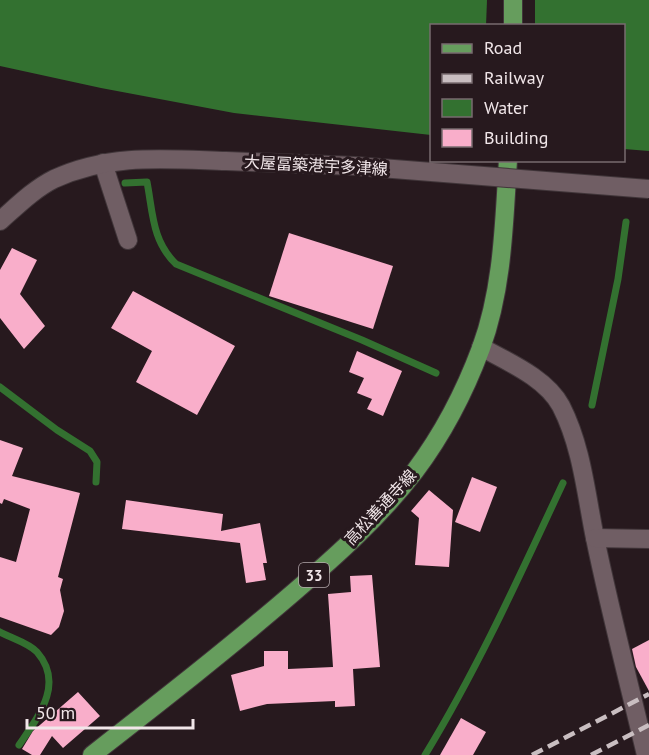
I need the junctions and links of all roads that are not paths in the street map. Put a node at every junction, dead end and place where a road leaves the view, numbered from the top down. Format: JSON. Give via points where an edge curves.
{"nodes":[{"id":1,"x":513,"y":0,"type":"edge"},
{"id":2,"x":513,"y":24,"type":"edge"},
{"id":3,"x":508,"y":162,"type":"edge"},
{"id":4,"x":103,"y":163,"type":"junction"},
{"id":5,"x":649,"y":189,"type":"edge"},
{"id":6,"x":0,"y":221,"type":"edge"},
{"id":7,"x":128,"y":240,"type":"dead end"},
{"id":8,"x":481,"y":347,"type":"junction"},
{"id":9,"x":595,"y":538,"type":"junction"},
{"id":10,"x":649,"y":539,"type":"edge"},
{"id":11,"x":647,"y":751,"type":"edge"},
{"id":12,"x":92,"y":755,"type":"edge"}],
"edges":[{"from":1,"to":2,"type":"main road"},
{"from":3,"to":8,"type":"main road","name":"高松善通寺線","number":"33","via":[[502,257]]},
{"from":4,"to":5,"type":"main road","name":"大屋冨築港宇多津線","bridge":true,"via":[[140,158],[354,166]]},
{"from":4,"to":6,"type":"main road","name":"大屋冨築港宇多津線","via":[[53,180]]},
{"from":4,"to":7,"type":"main road"},
{"from":8,"to":9,"type":"main road","via":[[547,389],[560,405],[579,454]]},
{"from":8,"to":12,"type":"main road","name":"高松善通寺線","number":"33","via":[[443,427],[415,471],[382,510],[267,615]]},
{"from":9,"to":10,"type":"main road"},
{"from":9,"to":11,"type":"main road"}]}
